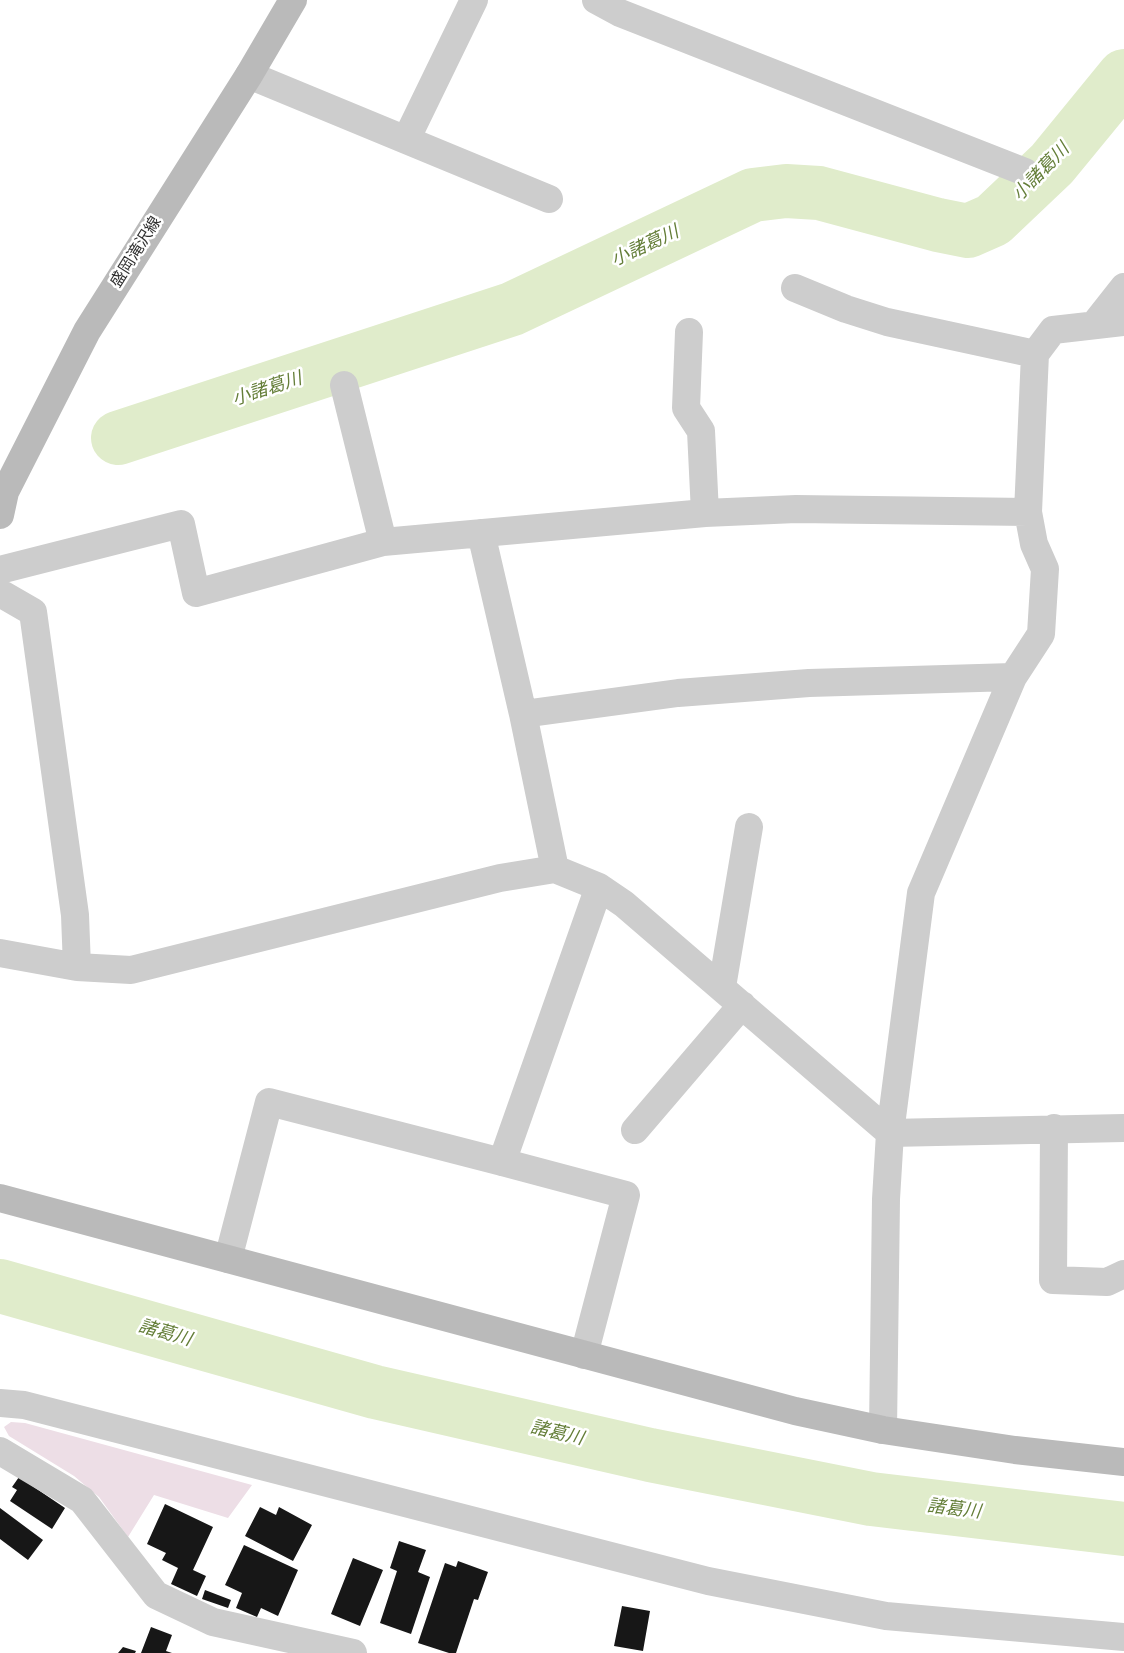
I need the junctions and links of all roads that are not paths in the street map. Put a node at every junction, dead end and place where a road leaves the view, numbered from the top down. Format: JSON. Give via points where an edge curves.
{"nodes":[{"id":1,"x":293,"y":0,"type":"edge"},
{"id":2,"x":474,"y":0,"type":"edge"},
{"id":3,"x":596,"y":0,"type":"edge"},
{"id":4,"x":625,"y":7,"type":"edge"},
{"id":5,"x":249,"y":75,"type":"junction"},
{"id":6,"x":406,"y":140,"type":"junction"},
{"id":7,"x":1025,"y":172,"type":"dead end"},
{"id":8,"x":549,"y":199,"type":"dead end"},
{"id":9,"x":1124,"y":286,"type":"edge"},
{"id":10,"x":795,"y":288,"type":"dead end"},
{"id":11,"x":1124,"y":322,"type":"edge"},
{"id":12,"x":1094,"y":325,"type":"junction"},
{"id":13,"x":688,"y":332,"type":"dead end"},
{"id":14,"x":1035,"y":354,"type":"junction"},
{"id":15,"x":344,"y":385,"type":"dead end"},
{"id":16,"x":2,"y":499,"type":"edge"},
{"id":17,"x":1028,"y":512,"type":"junction"},
{"id":18,"x":705,"y":513,"type":"junction"},
{"id":19,"x":481,"y":533,"type":"junction"},
{"id":20,"x":384,"y":542,"type":"junction"},
{"id":21,"x":0,"y":570,"type":"edge"},
{"id":22,"x":0,"y":592,"type":"edge"},
{"id":23,"x":1013,"y":677,"type":"junction"},
{"id":24,"x":523,"y":714,"type":"junction"},
{"id":25,"x":749,"y":827,"type":"dead end"},
{"id":26,"x":555,"y":869,"type":"junction"},
{"id":27,"x":599,"y":887,"type":"junction"},
{"id":28,"x":0,"y":953,"type":"edge"},
{"id":29,"x":77,"y":967,"type":"junction"},
{"id":30,"x":722,"y":987,"type":"junction"},
{"id":31,"x":742,"y":1005,"type":"junction"},
{"id":32,"x":1054,"y":1128,"type":"junction"},
{"id":33,"x":1124,"y":1128,"type":"edge"},
{"id":34,"x":635,"y":1130,"type":"dead end"},
{"id":35,"x":890,"y":1132,"type":"junction"},
{"id":36,"x":502,"y":1162,"type":"junction"},
{"id":37,"x":0,"y":1198,"type":"edge"},
{"id":38,"x":228,"y":1259,"type":"junction"},
{"id":39,"x":1124,"y":1274,"type":"edge"},
{"id":40,"x":584,"y":1355,"type":"junction"},
{"id":41,"x":0,"y":1403,"type":"edge"},
{"id":42,"x":883,"y":1430,"type":"junction"},
{"id":43,"x":0,"y":1451,"type":"edge"},
{"id":44,"x":1124,"y":1462,"type":"edge"},
{"id":45,"x":1124,"y":1637,"type":"edge"},
{"id":46,"x":291,"y":1646,"type":"edge"},
{"id":47,"x":352,"y":1653,"type":"edge"}],
"edges":[{"from":1,"to":5,"type":"street","name":"盛岡滝沢線"},
{"from":2,"to":6,"type":"street"},
{"from":3,"to":4,"type":"street"},
{"from":4,"to":7,"type":"street"},
{"from":5,"to":6,"type":"street"},
{"from":5,"to":16,"type":"street","name":"盛岡滝沢線","via":[[87,330]]},
{"from":6,"to":8,"type":"street"},
{"from":9,"to":12,"type":"street"},
{"from":10,"to":14,"type":"street","via":[[887,322]]},
{"from":11,"to":12,"type":"street"},
{"from":12,"to":14,"type":"street","via":[[1053,330]]},
{"from":13,"to":18,"type":"street","via":[[686,408],[701,431]]},
{"from":14,"to":17,"type":"street"},
{"from":15,"to":20,"type":"street"},
{"from":17,"to":18,"type":"street","via":[[796,509]]},
{"from":17,"to":23,"type":"street","via":[[1034,544],[1045,569],[1041,634]]},
{"from":18,"to":19,"type":"street"},
{"from":19,"to":20,"type":"street"},
{"from":19,"to":24,"type":"street"},
{"from":20,"to":21,"type":"street","via":[[196,593],[181,524]]},
{"from":22,"to":29,"type":"street","via":[[33,612],[76,915]]},
{"from":23,"to":24,"type":"street","via":[[809,682],[678,693]]},
{"from":23,"to":35,"type":"street","via":[[921,893]]},
{"from":24,"to":26,"type":"street"},
{"from":25,"to":30,"type":"street"},
{"from":26,"to":27,"type":"street"},
{"from":26,"to":29,"type":"street","via":[[500,878],[131,970]]},
{"from":27,"to":30,"type":"street","via":[[624,904]]},
{"from":27,"to":36,"type":"street"},
{"from":28,"to":29,"type":"street"},
{"from":30,"to":31,"type":"street"},
{"from":31,"to":34,"type":"street"},
{"from":31,"to":35,"type":"street"},
{"from":32,"to":33,"type":"street"},
{"from":32,"to":35,"type":"street"},
{"from":32,"to":39,"type":"street","via":[[1053,1280],[1107,1282]]},
{"from":35,"to":42,"type":"street"},
{"from":36,"to":38,"type":"street","via":[[269,1102]]},
{"from":36,"to":40,"type":"street","via":[[626,1195]]},
{"from":37,"to":38,"type":"street"},
{"from":38,"to":40,"type":"street"},
{"from":40,"to":42,"type":"street","via":[[795,1411]]},
{"from":41,"to":45,"type":"street","via":[[34,1408],[708,1580],[886,1616]]},
{"from":42,"to":44,"type":"street"},
{"from":43,"to":46,"type":"street","via":[[82,1500],[156,1595],[213,1622]]},
{"from":46,"to":47,"type":"street"}]}
